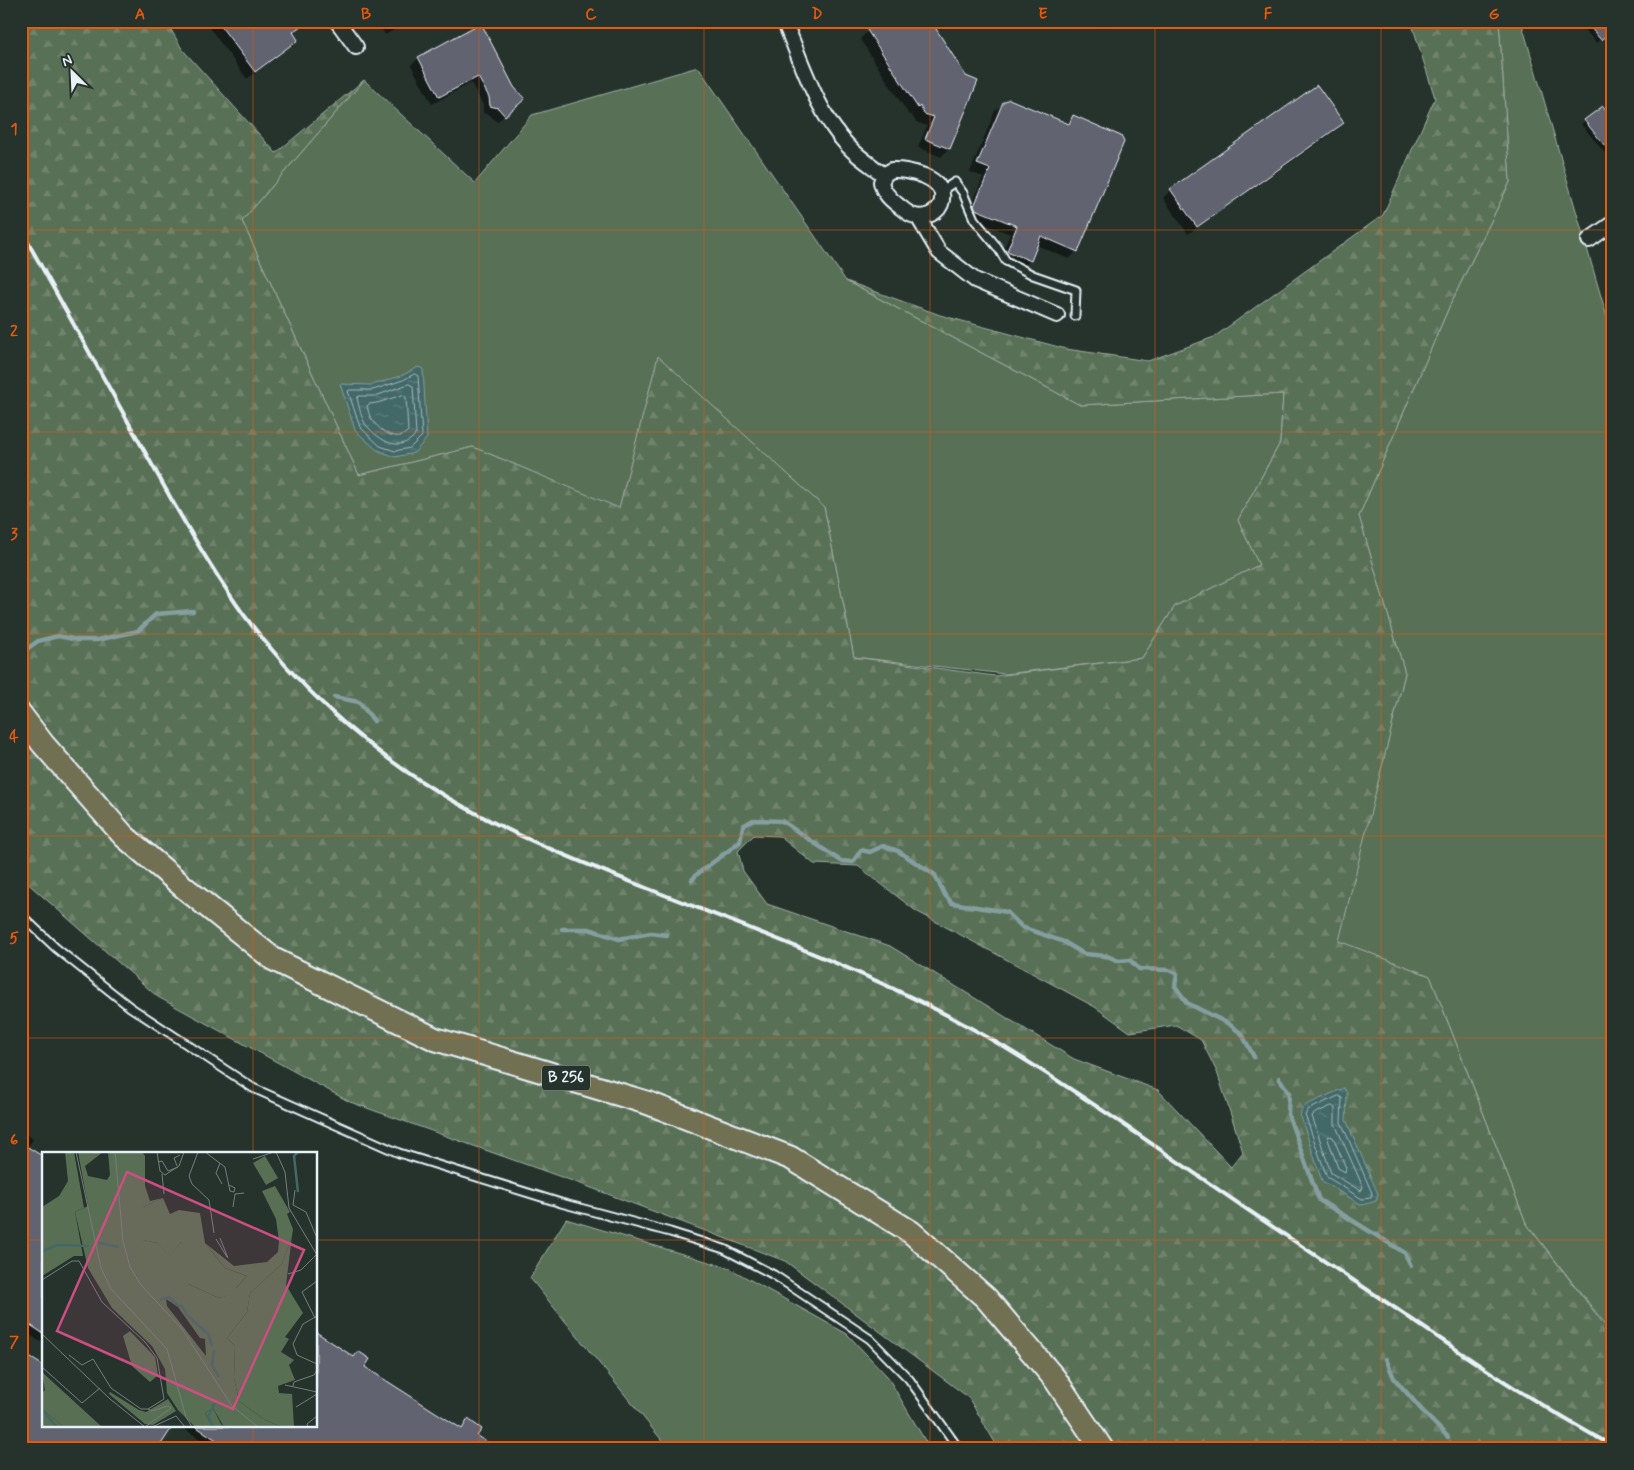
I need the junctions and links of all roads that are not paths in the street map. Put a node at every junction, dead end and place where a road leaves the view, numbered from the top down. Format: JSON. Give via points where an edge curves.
{"nodes":[{"id":1,"x":336,"y":21,"type":"edge"},
{"id":2,"x":784,"y":21,"type":"edge"},
{"id":3,"x":356,"y":47,"type":"dead end"},
{"id":4,"x":884,"y":175,"type":"junction"},
{"id":5,"x":941,"y":191,"type":"junction"},
{"id":6,"x":918,"y":217,"type":"junction"},
{"id":7,"x":1613,"y":223,"type":"edge"},
{"id":8,"x":1589,"y":240,"type":"dead end"},
{"id":9,"x":1057,"y":316,"type":"dead end"},
{"id":10,"x":1075,"y":316,"type":"dead end"},
{"id":11,"x":21,"y":715,"type":"edge"},
{"id":12,"x":21,"y":915,"type":"edge"},
{"id":13,"x":959,"y":1449,"type":"edge"},
{"id":14,"x":1102,"y":1449,"type":"edge"}],
"edges":[{"from":1,"to":3,"type":"street"},
{"from":2,"to":4,"type":"street","via":[[818,100],[832,123],[848,146]]},
{"from":4,"to":5,"type":"street","via":[[892,170],[916,172],[931,179]]},
{"from":4,"to":6,"type":"street","via":[[880,182],[882,190],[904,210]]},
{"from":5,"to":6,"type":"street","via":[[942,200],[937,210]]},
{"from":5,"to":10,"type":"lane","via":[[955,182],[974,219],[1006,261],[1033,275],[1076,290]]},
{"from":6,"to":9,"type":"street","via":[[939,252],[975,280]]},
{"from":7,"to":8,"type":"street"},
{"from":11,"to":14,"type":"main road","number":"B 256","via":[[124,836],[273,959],[435,1039],[648,1103],[791,1158],[911,1232],[986,1298],[1054,1378]]},
{"from":12,"to":13,"type":"lane","via":[[56,948],[130,1007],[254,1088],[399,1153],[670,1232],[724,1250],[774,1276],[870,1339],[909,1379]]}]}
